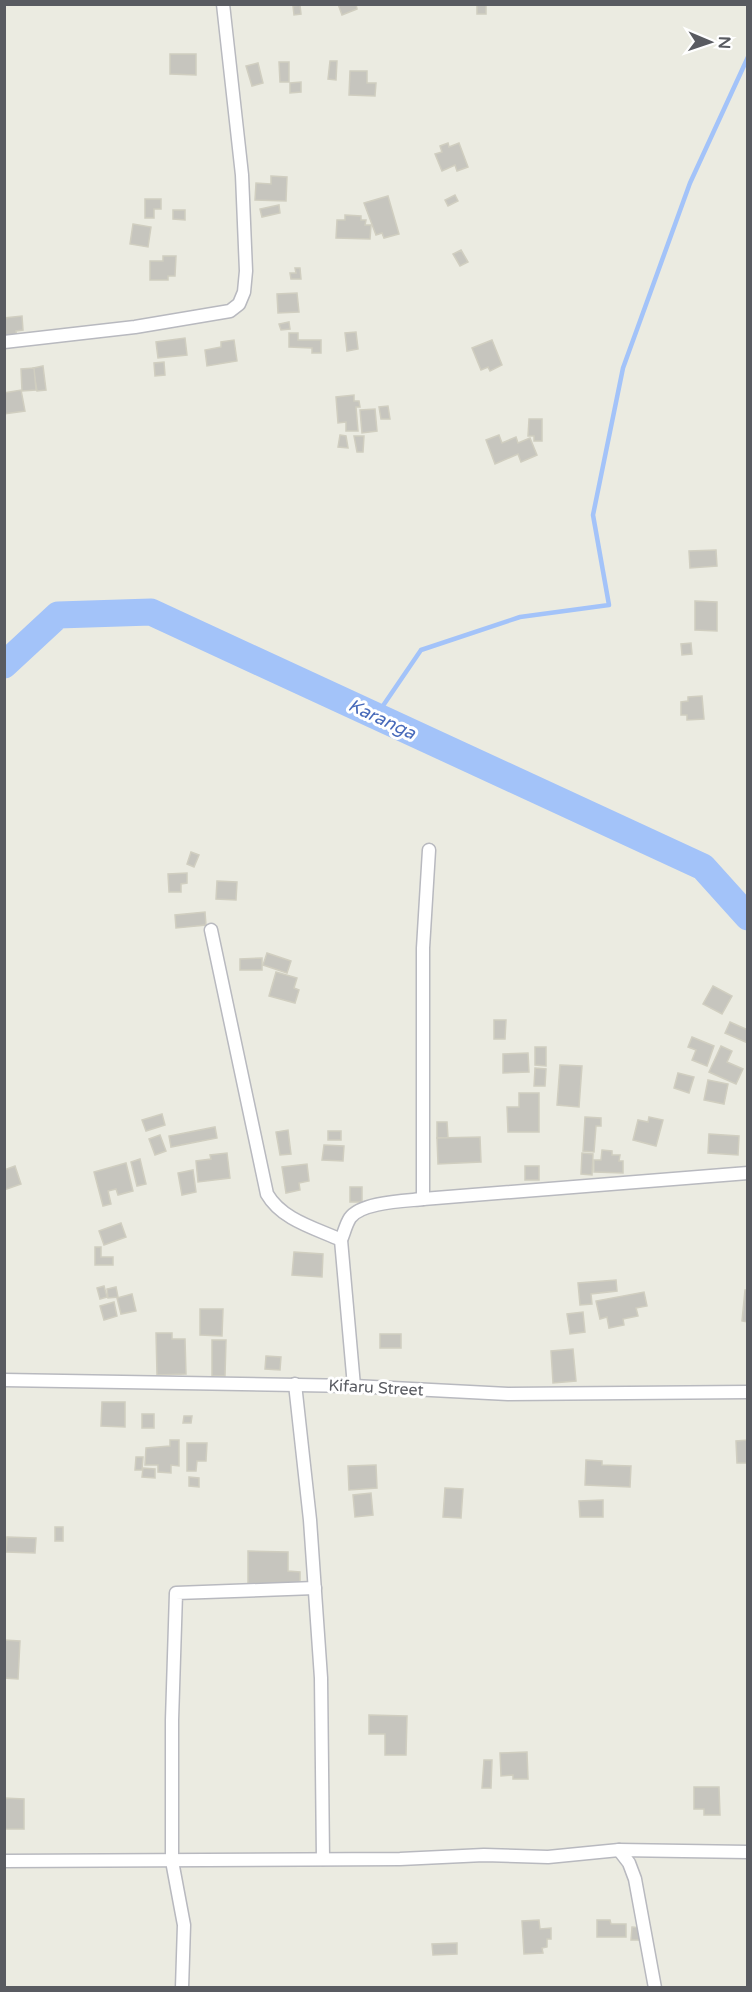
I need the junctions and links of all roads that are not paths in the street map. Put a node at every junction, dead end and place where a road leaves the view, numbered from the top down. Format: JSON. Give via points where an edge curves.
{"nodes":[{"id":1,"x":223,"y":4,"type":"edge"},
{"id":2,"x":4,"y":342,"type":"edge"},
{"id":3,"x":429,"y":850,"type":"dead end"},
{"id":4,"x":211,"y":930,"type":"dead end"},
{"id":5,"x":747,"y":1173,"type":"edge"},
{"id":6,"x":423,"y":1199,"type":"junction"},
{"id":7,"x":341,"y":1240,"type":"junction"},
{"id":8,"x":4,"y":1380,"type":"edge"},
{"id":9,"x":295,"y":1384,"type":"junction"},
{"id":10,"x":354,"y":1386,"type":"junction"},
{"id":11,"x":747,"y":1392,"type":"edge"},
{"id":12,"x":315,"y":1588,"type":"junction"},
{"id":13,"x":619,"y":1850,"type":"junction"},
{"id":14,"x":747,"y":1852,"type":"edge"},
{"id":15,"x":323,"y":1859,"type":"junction"},
{"id":16,"x":4,"y":1861,"type":"edge"},
{"id":17,"x":172,"y":1861,"type":"junction"},
{"id":18,"x":182,"y":1988,"type":"edge"},
{"id":19,"x":655,"y":1988,"type":"edge"}],
"edges":[{"from":1,"to":2,"type":"street","via":[[242,175],[246,271],[239,304],[230,311],[146,325]]},
{"from":3,"to":6,"type":"street","via":[[423,948]]},
{"from":4,"to":7,"type":"street","via":[[267,1194],[289,1217]]},
{"from":5,"to":6,"type":"street"},
{"from":6,"to":7,"type":"street","via":[[372,1206],[354,1213]]},
{"from":7,"to":10,"type":"street"},
{"from":8,"to":9,"type":"street","name":"Kifaru Street"},
{"from":9,"to":10,"type":"street","name":"Kifaru Street"},
{"from":9,"to":12,"type":"street"},
{"from":10,"to":11,"type":"street","name":"Kifaru Street","via":[[508,1394]]},
{"from":12,"to":15,"type":"street","via":[[321,1678]]},
{"from":12,"to":17,"type":"street","via":[[176,1593]]},
{"from":13,"to":14,"type":"street"},
{"from":13,"to":15,"type":"street","via":[[548,1857]]},
{"from":13,"to":19,"type":"street","via":[[635,1879]]},
{"from":15,"to":17,"type":"street"},
{"from":16,"to":17,"type":"street"},
{"from":17,"to":18,"type":"street","via":[[184,1925]]}]}
